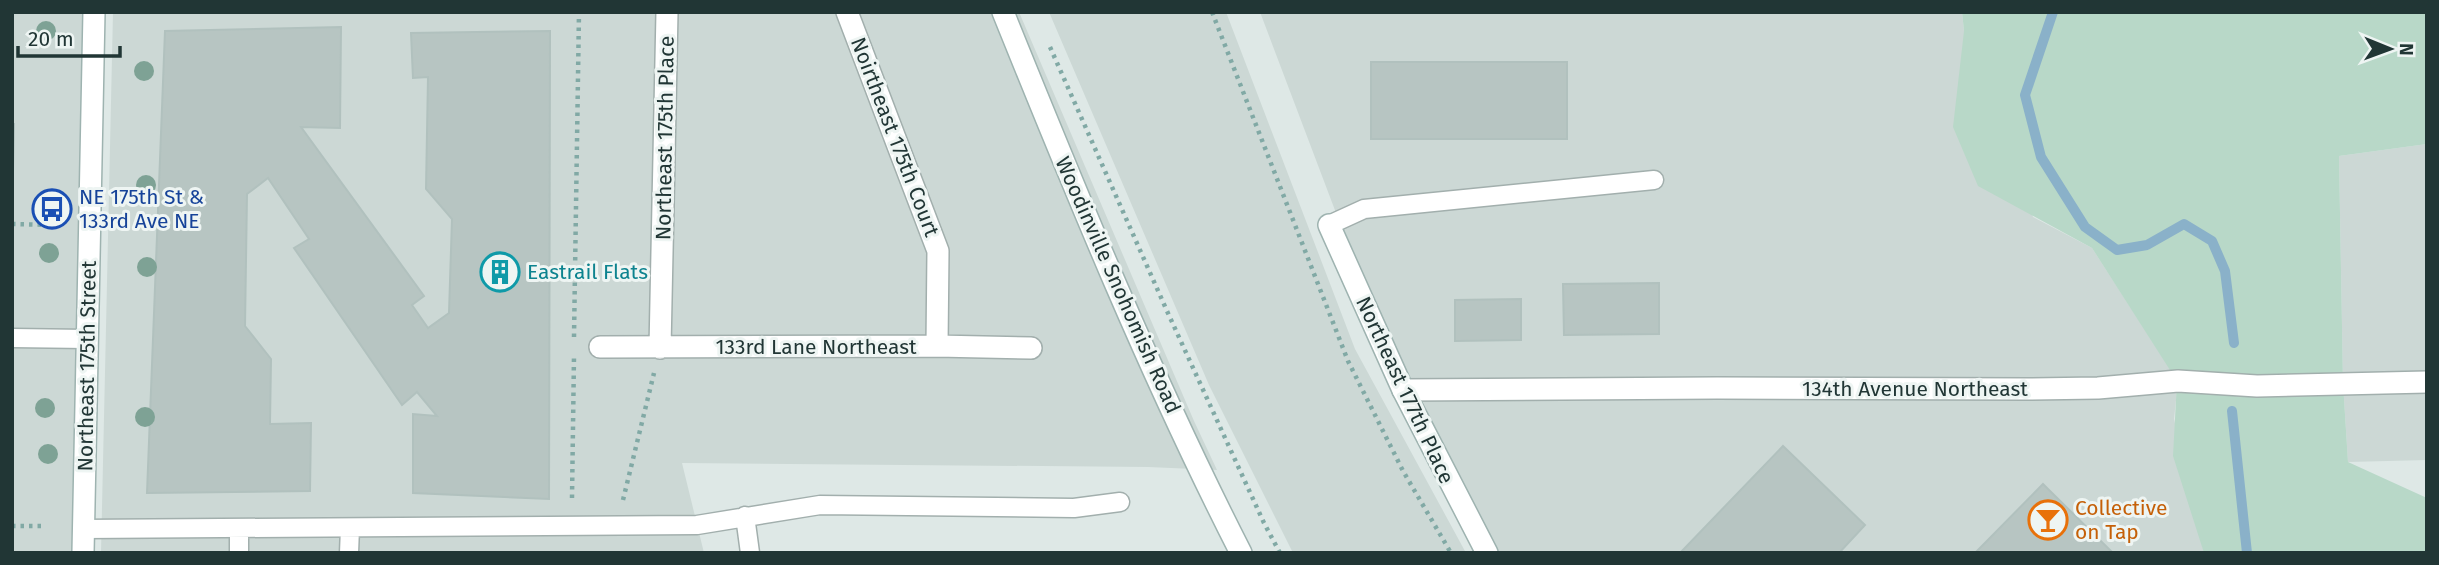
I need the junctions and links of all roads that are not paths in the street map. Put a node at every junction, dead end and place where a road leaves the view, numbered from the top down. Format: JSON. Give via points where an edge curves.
{"nodes":[{"id":1,"x":94,"y":12,"type":"edge"},
{"id":2,"x":667,"y":12,"type":"edge"},
{"id":3,"x":847,"y":12,"type":"edge"},
{"id":4,"x":1003,"y":12,"type":"edge"},
{"id":5,"x":1654,"y":180,"type":"dead end"},
{"id":6,"x":1329,"y":225,"type":"joint"},
{"id":7,"x":12,"y":338,"type":"edge"},
{"id":8,"x":87,"y":339,"type":"junction"},
{"id":9,"x":937,"y":346,"type":"junction"},
{"id":10,"x":600,"y":347,"type":"dead end"},
{"id":11,"x":660,"y":348,"type":"junction"},
{"id":12,"x":1031,"y":348,"type":"dead end"},
{"id":13,"x":2427,"y":382,"type":"edge"},
{"id":14,"x":1403,"y":390,"type":"junction"},
{"id":15,"x":1120,"y":502,"type":"dead end"},
{"id":16,"x":745,"y":516,"type":"junction"},
{"id":17,"x":239,"y":528,"type":"junction"},
{"id":18,"x":350,"y":528,"type":"junction"},
{"id":19,"x":83,"y":529,"type":"junction"},
{"id":20,"x":83,"y":553,"type":"edge"},
{"id":21,"x":239,"y":553,"type":"edge"},
{"id":22,"x":349,"y":553,"type":"edge"},
{"id":23,"x":750,"y":553,"type":"edge"},
{"id":24,"x":1241,"y":553,"type":"edge"},
{"id":25,"x":1487,"y":553,"type":"edge"}],
"edges":[{"from":1,"to":8,"type":"street","name":"Northeast 175th Street"},
{"from":2,"to":11,"type":"street","name":"Northeast 175th Place"},
{"from":3,"to":9,"type":"street","name":"Noirtheast 175th Court","via":[[938,251]]},
{"from":4,"to":24,"type":"street","name":"Woodinville Snohomish Road","via":[[1166,399]]},
{"from":5,"to":6,"type":"lane","via":[[1364,209]]},
{"from":6,"to":14,"type":"street","name":"Northeast 177th Place"},
{"from":7,"to":8,"type":"lane"},
{"from":8,"to":19,"type":"street","name":"Northeast 175th Street"},
{"from":9,"to":11,"type":"street","name":"133rd Lane Northeast"},
{"from":9,"to":12,"type":"street","name":"133rd Lane Northeast"},
{"from":10,"to":11,"type":"street","name":"133rd Lane Northeast"},
{"from":13,"to":14,"type":"street","name":"134th Avenue Northeast","via":[[2257,386],[2178,381],[2029,389]]},
{"from":14,"to":25,"type":"street","name":"Northeast 177th Place"},
{"from":15,"to":16,"type":"lane","via":[[1074,508],[820,505]]},
{"from":16,"to":18,"type":"lane","via":[[697,525]]},
{"from":16,"to":23,"type":"lane"},
{"from":17,"to":18,"type":"lane"},
{"from":17,"to":19,"type":"lane"},
{"from":17,"to":21,"type":"lane"},
{"from":18,"to":22,"type":"lane"},
{"from":19,"to":20,"type":"street","name":"Northeast 175th Street"}]}
